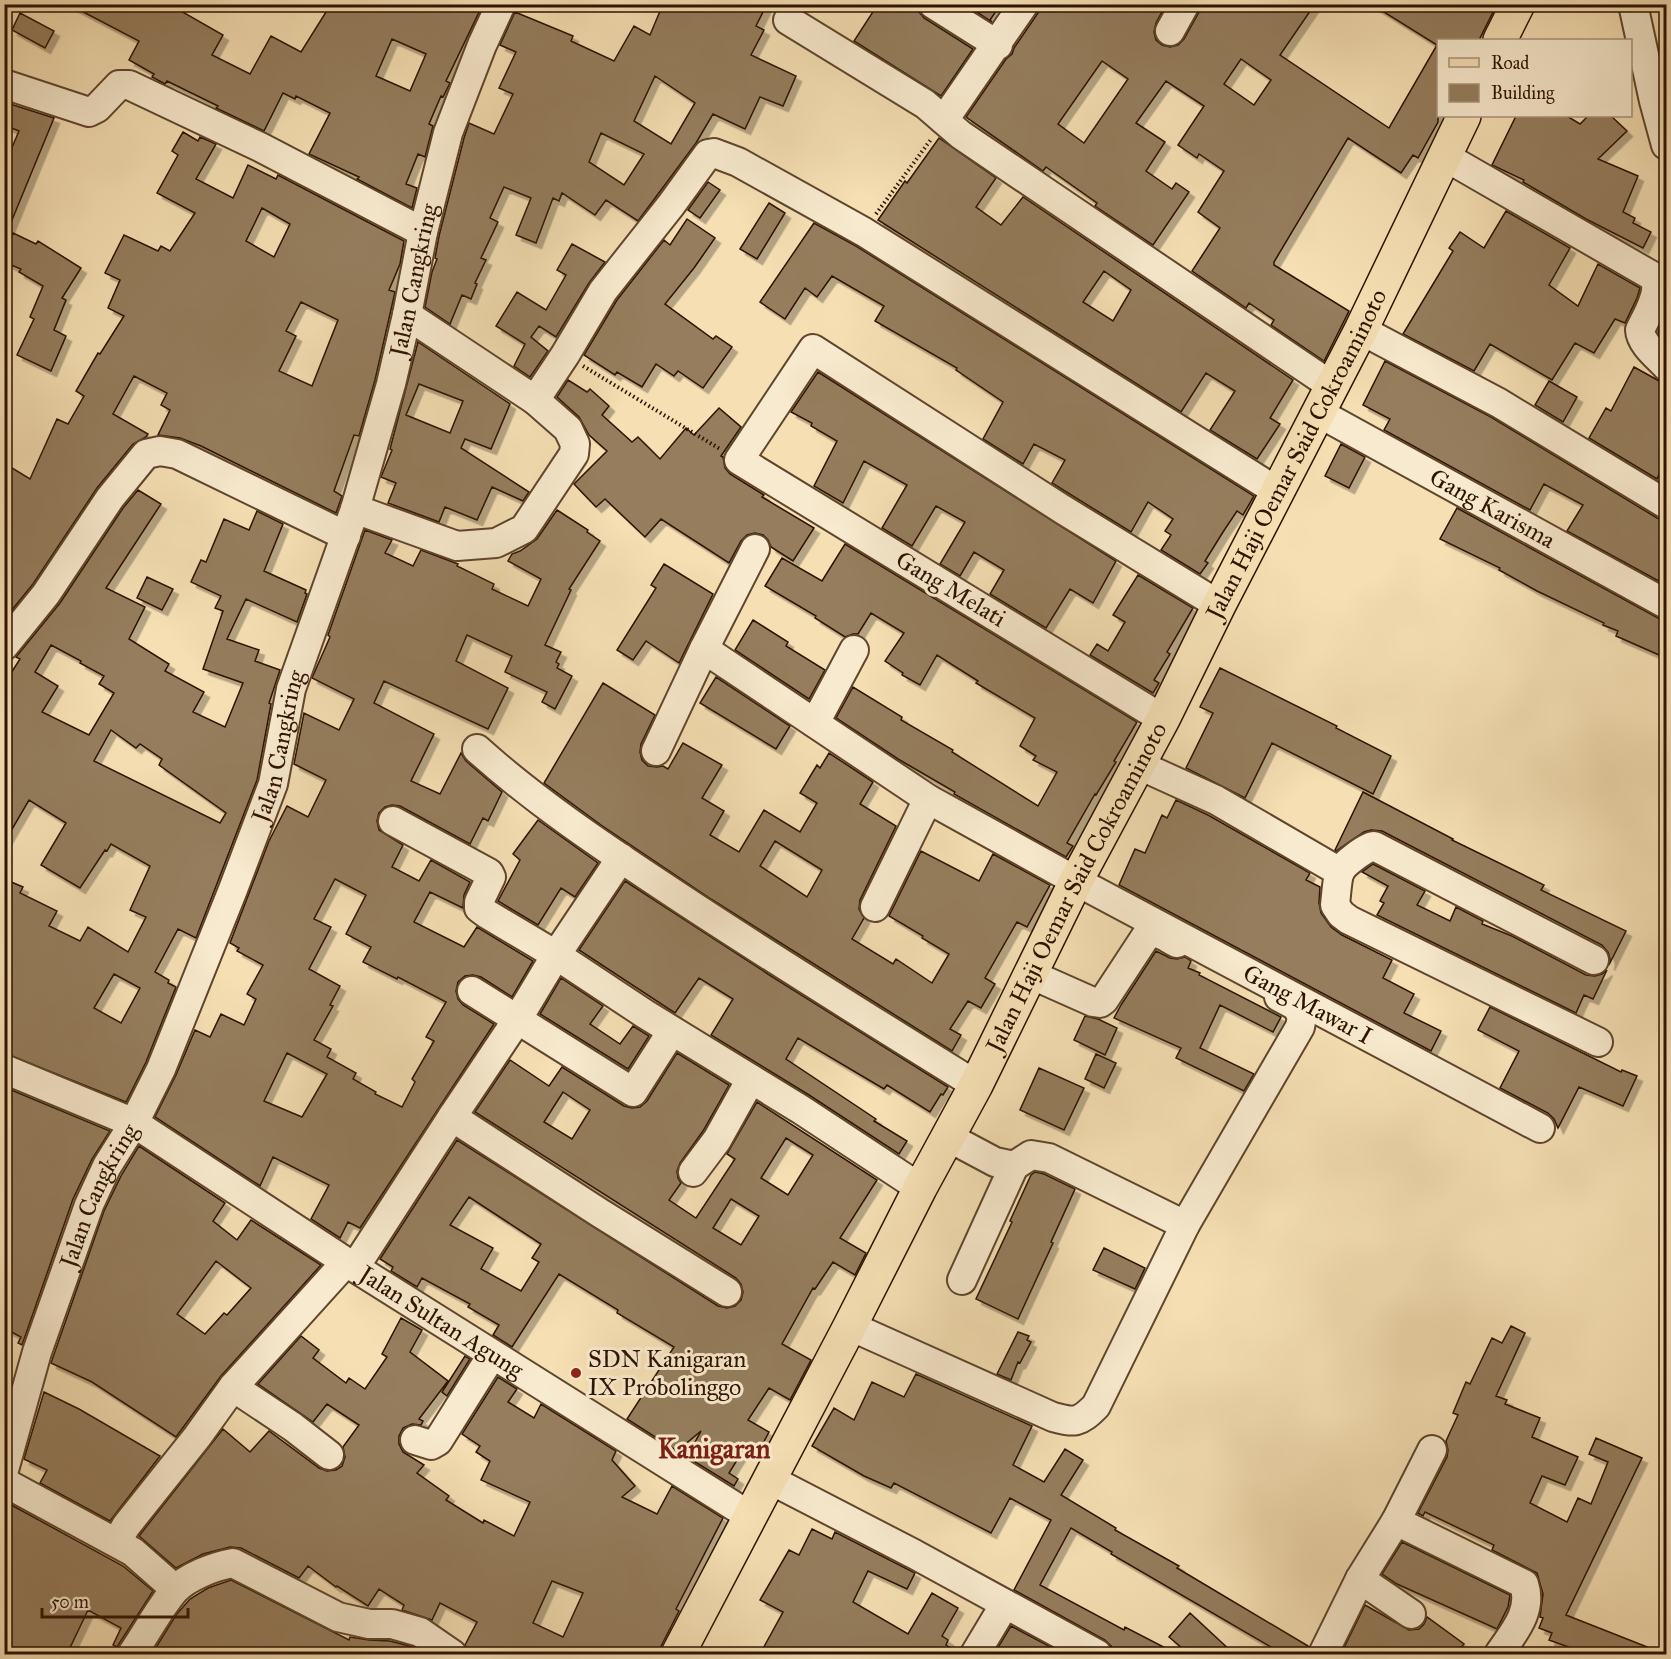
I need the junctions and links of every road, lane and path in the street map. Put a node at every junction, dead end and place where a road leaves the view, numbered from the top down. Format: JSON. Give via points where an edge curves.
{"nodes":[{"id":1,"x":501,"y":4,"type":"edge"},
{"id":2,"x":933,"y":4,"type":"edge"},
{"id":3,"x":1024,"y":4,"type":"edge"},
{"id":4,"x":1185,"y":4,"type":"edge"},
{"id":5,"x":1633,"y":4,"type":"edge"},
{"id":6,"x":1517,"y":5,"type":"edge"},
{"id":7,"x":788,"y":21,"type":"dead end"},
{"id":8,"x":1170,"y":31,"type":"dead end"},
{"id":9,"x":1500,"y":39,"type":"edge"},
{"id":10,"x":998,"y":45,"type":"junction"},
{"id":11,"x":4,"y":84,"type":"edge"},
{"id":12,"x":1464,"y":117,"type":"edge"},
{"id":13,"x":944,"y":120,"type":"junction"},
{"id":14,"x":1666,"y":145,"type":"edge"},
{"id":15,"x":1444,"y":156,"type":"junction"},
{"id":16,"x":423,"y":232,"type":"junction"},
{"id":17,"x":864,"y":232,"type":"junction"},
{"id":18,"x":408,"y":315,"type":"junction"},
{"id":19,"x":1361,"y":330,"type":"junction"},
{"id":20,"x":565,"y":355,"type":"junction"},
{"id":21,"x":1666,"y":366,"type":"edge"},
{"id":22,"x":1325,"y":399,"type":"junction"},
{"id":23,"x":535,"y":400,"type":"junction"},
{"id":24,"x":739,"y":460,"type":"junction"},
{"id":25,"x":1278,"y":492,"type":"junction"},
{"id":26,"x":1666,"y":504,"type":"edge"},
{"id":27,"x":356,"y":509,"type":"junction"},
{"id":28,"x":346,"y":536,"type":"junction"},
{"id":29,"x":755,"y":549,"type":"dead end"},
{"id":30,"x":1666,"y":604,"type":"edge"},
{"id":31,"x":1219,"y":605,"type":"junction"},
{"id":32,"x":4,"y":646,"type":"edge"},
{"id":33,"x":704,"y":649,"type":"junction"},
{"id":34,"x":854,"y":650,"type":"dead end"},
{"id":35,"x":1163,"y":719,"type":"junction"},
{"id":36,"x":815,"y":723,"type":"junction"},
{"id":37,"x":477,"y":749,"type":"dead end"},
{"id":38,"x":656,"y":751,"type":"dead end"},
{"id":39,"x":1139,"y":765,"type":"junction"},
{"id":40,"x":928,"y":799,"type":"junction"},
{"id":41,"x":393,"y":821,"type":"dead end"},
{"id":42,"x":621,"y":858,"type":"junction"},
{"id":43,"x":1340,"y":872,"type":"junction"},
{"id":44,"x":1076,"y":882,"type":"junction"},
{"id":45,"x":875,"y":907,"type":"dead end"},
{"id":46,"x":556,"y":955,"type":"junction"},
{"id":47,"x":1594,"y":960,"type":"dead end"},
{"id":48,"x":1030,"y":974,"type":"junction"},
{"id":49,"x":472,"y":991,"type":"dead end"},
{"id":50,"x":517,"y":1020,"type":"junction"},
{"id":51,"x":672,"y":1031,"type":"junction"},
{"id":52,"x":1598,"y":1042,"type":"dead end"},
{"id":53,"x":4,"y":1068,"type":"edge"},
{"id":54,"x":751,"y":1079,"type":"junction"},
{"id":55,"x":976,"y":1085,"type":"junction"},
{"id":56,"x":452,"y":1117,"type":"junction"},
{"id":57,"x":134,"y":1123,"type":"junction"},
{"id":58,"x":1539,"y":1128,"type":"dead end"},
{"id":59,"x":948,"y":1137,"type":"junction"},
{"id":60,"x":1014,"y":1166,"type":"junction"},
{"id":61,"x":693,"y":1172,"type":"dead end"},
{"id":62,"x":920,"y":1188,"type":"junction"},
{"id":63,"x":1185,"y":1225,"type":"junction"},
{"id":64,"x":350,"y":1265,"type":"junction"},
{"id":65,"x":962,"y":1280,"type":"dead end"},
{"id":66,"x":727,"y":1292,"type":"dead end"},
{"id":67,"x":850,"y":1326,"type":"junction"},
{"id":68,"x":492,"y":1355,"type":"junction"},
{"id":69,"x":233,"y":1387,"type":"junction"},
{"id":70,"x":415,"y":1440,"type":"dead end"},
{"id":71,"x":1432,"y":1450,"type":"dead end"},
{"id":72,"x":329,"y":1455,"type":"dead end"},
{"id":73,"x":4,"y":1470,"type":"edge"},
{"id":74,"x":769,"y":1479,"type":"junction"},
{"id":75,"x":4,"y":1482,"type":"edge"},
{"id":76,"x":750,"y":1516,"type":"junction"},
{"id":77,"x":1395,"y":1521,"type":"junction"},
{"id":78,"x":117,"y":1542,"type":"junction"},
{"id":79,"x":1360,"y":1579,"type":"junction"},
{"id":80,"x":175,"y":1589,"type":"junction"},
{"id":81,"x":1005,"y":1604,"type":"junction"},
{"id":82,"x":1411,"y":1614,"type":"dead end"},
{"id":83,"x":132,"y":1654,"type":"edge"},
{"id":84,"x":452,"y":1654,"type":"edge"},
{"id":85,"x":678,"y":1654,"type":"edge"},
{"id":86,"x":975,"y":1654,"type":"edge"},
{"id":87,"x":1097,"y":1654,"type":"edge"},
{"id":88,"x":1323,"y":1654,"type":"edge"},
{"id":89,"x":1499,"y":1654,"type":"edge"}],
"edges":[{"from":1,"to":16,"type":"street","name":"Jalan Cangkring","via":[[448,133]]},
{"from":2,"to":10,"type":"street"},
{"from":3,"to":10,"type":"street"},
{"from":4,"to":8,"type":"street"},
{"from":5,"to":14,"type":"street"},
{"from":6,"to":9,"type":"main road"},
{"from":7,"to":13,"type":"street","name":"Gang Karisma","via":[[925,104]]},
{"from":10,"to":13,"type":"street"},
{"from":11,"to":16,"type":"street","via":[[89,112],[119,85],[129,85],[260,147]]},
{"from":12,"to":15,"type":"main road","name":"Jalan Haji Oemar Said Cokroaminoto"},
{"from":13,"to":17,"type":"path"},
{"from":13,"to":22,"type":"street","name":"Gang Karisma"},
{"from":15,"to":19,"type":"main road","name":"Jalan Haji Oemar Said Cokroaminoto"},
{"from":15,"to":21,"type":"street","via":[[1654,277],[1657,291],[1640,335]]},
{"from":16,"to":18,"type":"street","name":"Jalan Cangkring"},
{"from":17,"to":20,"type":"street","via":[[738,162],[708,154],[603,291]]},
{"from":17,"to":25,"type":"street"},
{"from":18,"to":23,"type":"street"},
{"from":18,"to":27,"type":"street","name":"Jalan Cangkring"},
{"from":19,"to":22,"type":"main road","name":"Jalan Haji Oemar Said Cokroaminoto"},
{"from":19,"to":26,"type":"street","via":[[1499,403]]},
{"from":20,"to":23,"type":"street"},
{"from":20,"to":24,"type":"path"},
{"from":22,"to":25,"type":"main road","name":"Jalan Haji Oemar Said Cokroaminoto"},
{"from":22,"to":30,"type":"street","name":"Gang Karisma"},
{"from":23,"to":27,"type":"street","via":[[568,429],[575,444],[574,454],[524,529],[512,537],[496,543],[457,546]]},
{"from":24,"to":31,"type":"street","via":[[813,350]]},
{"from":24,"to":35,"type":"street","name":"Gang Melati"},
{"from":25,"to":31,"type":"main road","name":"Jalan Haji Oemar Said Cokroaminoto"},
{"from":27,"to":28,"type":"street","name":"Jalan Cangkring"},
{"from":28,"to":32,"type":"street","via":[[177,454],[146,454]]},
{"from":28,"to":57,"type":"street","name":"Jalan Cangkring","via":[[291,689],[273,784],[165,1058]]},
{"from":29,"to":33,"type":"street"},
{"from":31,"to":35,"type":"main road","name":"Jalan Haji Oemar Said Cokroaminoto"},
{"from":33,"to":36,"type":"street","name":"Gang Mawar I"},
{"from":33,"to":38,"type":"street"},
{"from":34,"to":36,"type":"street"},
{"from":35,"to":39,"type":"main road","name":"Jalan Haji Oemar Said Cokroaminoto"},
{"from":36,"to":40,"type":"street","name":"Gang Mawar I"},
{"from":37,"to":42,"type":"street","via":[[545,806]]},
{"from":39,"to":43,"type":"street","via":[[1216,800]]},
{"from":39,"to":44,"type":"main road","name":"Jalan Haji Oemar Said Cokroaminoto"},
{"from":40,"to":44,"type":"street","name":"Gang Mawar I"},
{"from":40,"to":45,"type":"street"},
{"from":41,"to":46,"type":"street","via":[[489,873],[479,908]]},
{"from":42,"to":46,"type":"street"},
{"from":42,"to":55,"type":"street"},
{"from":43,"to":47,"type":"street","via":[[1369,846],[1374,846]]},
{"from":43,"to":52,"type":"street","via":[[1335,905],[1349,920]]},
{"from":44,"to":48,"type":"main road","name":"Jalan Haji Oemar Said Cokroaminoto"},
{"from":44,"to":58,"type":"street","name":"Gang Mawar I"},
{"from":46,"to":50,"type":"street"},
{"from":46,"to":51,"type":"street"},
{"from":48,"to":55,"type":"main road","name":"Jalan Haji Oemar Said Cokroaminoto"},
{"from":48,"to":63,"type":"street","via":[[1100,1003],[1152,932],[1296,1006],[1302,1016],[1300,1027]]},
{"from":49,"to":50,"type":"street"},
{"from":50,"to":51,"type":"street","via":[[633,1092]]},
{"from":50,"to":56,"type":"street"},
{"from":51,"to":54,"type":"street"},
{"from":53,"to":57,"type":"street","name":"Jalan Sultan Agung"},
{"from":54,"to":61,"type":"street","via":[[717,1140]]},
{"from":54,"to":62,"type":"street"},
{"from":55,"to":59,"type":"main road","name":"Jalan Haji Oemar Said Cokroaminoto"},
{"from":56,"to":64,"type":"street"},
{"from":56,"to":66,"type":"street"},
{"from":57,"to":64,"type":"street","name":"Jalan Sultan Agung"},
{"from":57,"to":73,"type":"street","name":"Jalan Cangkring","via":[[89,1205],[37,1352]]},
{"from":59,"to":60,"type":"street","via":[[995,1162]]},
{"from":59,"to":62,"type":"main road","name":"Jalan Haji Oemar Said Cokroaminoto"},
{"from":60,"to":63,"type":"street","via":[[1031,1155],[1049,1158]]},
{"from":60,"to":65,"type":"street"},
{"from":62,"to":67,"type":"main road","name":"Jalan Haji Oemar Said Cokroaminoto"},
{"from":63,"to":67,"type":"street","via":[[1096,1406],[1084,1418],[1072,1422]]},
{"from":64,"to":68,"type":"street","name":"Jalan Sultan Agung"},
{"from":64,"to":69,"type":"street"},
{"from":67,"to":74,"type":"main road","name":"Jalan Haji Oemar Said Cokroaminoto"},
{"from":68,"to":70,"type":"street","via":[[438,1441],[430,1445]]},
{"from":68,"to":76,"type":"street","name":"Jalan Sultan Agung"},
{"from":69,"to":72,"type":"street"},
{"from":69,"to":78,"type":"street"},
{"from":71,"to":77,"type":"street"},
{"from":74,"to":76,"type":"main road","name":"Jalan Haji Oemar Said Cokroaminoto"},
{"from":74,"to":81,"type":"street"},
{"from":75,"to":78,"type":"street"},
{"from":76,"to":85,"type":"main road","name":"Jalan Haji Oemar Said Cokroaminoto"},
{"from":77,"to":79,"type":"street"},
{"from":77,"to":89,"type":"street","via":[[1524,1584],[1528,1595],[1526,1610]]},
{"from":78,"to":80,"type":"street"},
{"from":79,"to":82,"type":"street"},
{"from":79,"to":88,"type":"street"},
{"from":80,"to":83,"type":"street"},
{"from":80,"to":84,"type":"street","via":[[218,1565],[232,1563],[338,1617],[420,1632]]},
{"from":81,"to":86,"type":"street"},
{"from":81,"to":87,"type":"street"}]}
